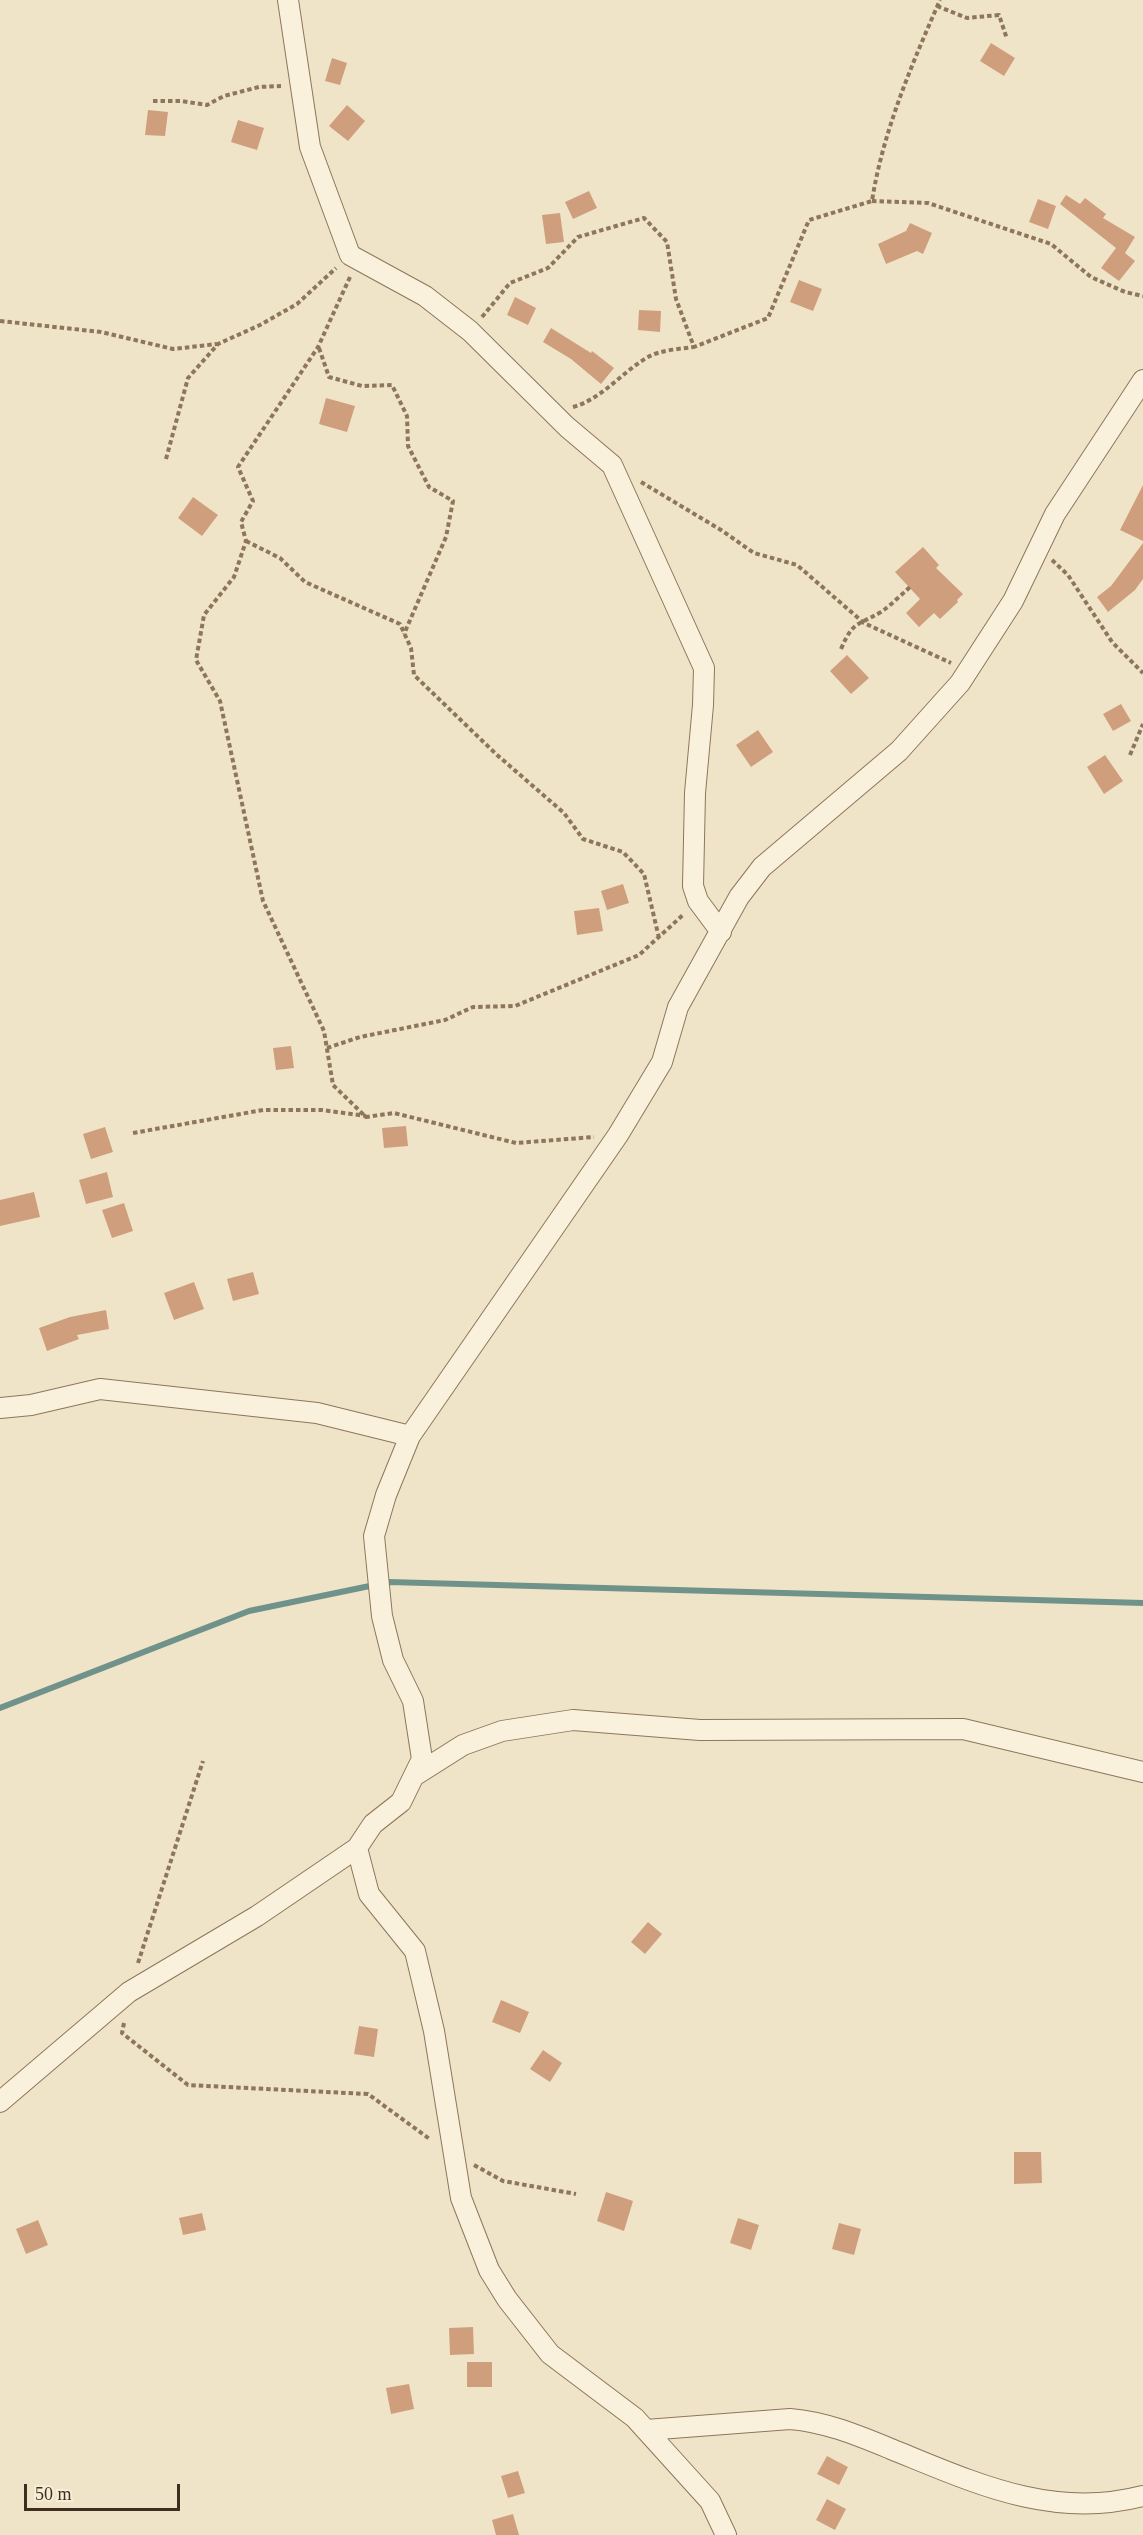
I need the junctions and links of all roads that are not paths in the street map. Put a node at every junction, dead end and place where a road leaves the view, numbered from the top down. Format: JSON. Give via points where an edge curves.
{"nodes":[{"id":1,"x":288,"y":0,"type":"edge"},
{"id":2,"x":1143,"y":380,"type":"edge"},
{"id":3,"x":721,"y":932,"type":"junction"},
{"id":4,"x":0,"y":1408,"type":"edge"},
{"id":5,"x":410,"y":1436,"type":"junction"},
{"id":6,"x":1143,"y":1772,"type":"edge"},
{"id":7,"x":414,"y":1776,"type":"junction"},
{"id":8,"x":357,"y":1848,"type":"junction"},
{"id":9,"x":0,"y":2102,"type":"edge"},
{"id":10,"x":646,"y":2430,"type":"junction"},
{"id":11,"x":1143,"y":2496,"type":"edge"},
{"id":12,"x":726,"y":2535,"type":"edge"}],
"edges":[{"from":1,"to":3,"type":"street","via":[[310,147],[354,257],[425,296],[470,331],[612,465],[704,668],[693,886],[698,901]]},
{"from":2,"to":3,"type":"street","via":[[1055,514],[1013,601],[960,683],[899,751],[762,867],[739,897]]},
{"from":3,"to":5,"type":"street","via":[[678,1006],[662,1062],[618,1135]]},
{"from":4,"to":5,"type":"street","via":[[100,1389],[317,1413]]},
{"from":5,"to":7,"type":"street","via":[[374,1536],[381,1616],[393,1660],[413,1701],[422,1759]]},
{"from":6,"to":7,"type":"street","via":[[963,1729],[700,1730],[573,1720],[502,1731],[463,1745]]},
{"from":7,"to":8,"type":"street","via":[[401,1802],[373,1824]]},
{"from":8,"to":9,"type":"street","via":[[257,1916],[129,1992]]},
{"from":8,"to":10,"type":"street","via":[[369,1894],[415,1951],[434,2031],[461,2198],[489,2270],[550,2354]]},
{"from":10,"to":11,"type":"street","via":[[812,2421],[848,2431],[992,2490],[1034,2500],[1078,2504]]},
{"from":10,"to":12,"type":"street","via":[[710,2501]]}]}
